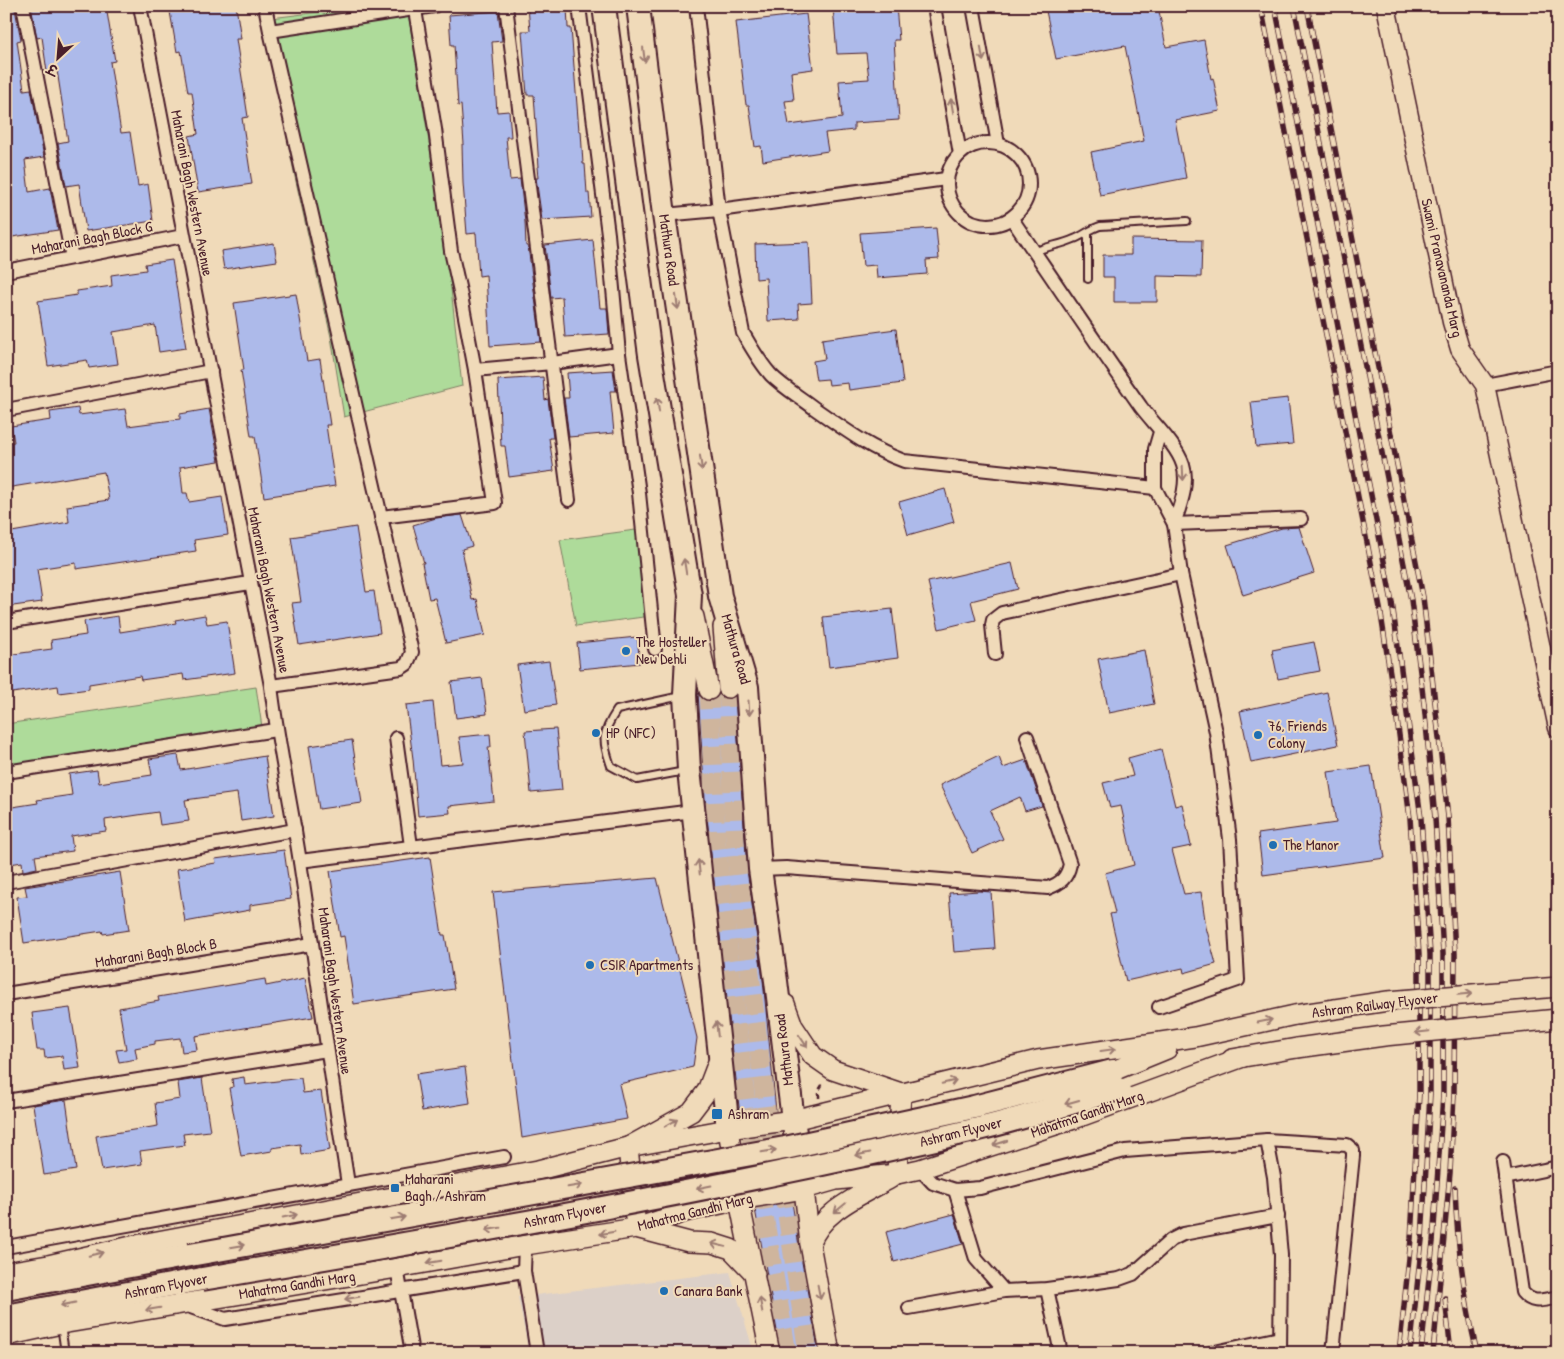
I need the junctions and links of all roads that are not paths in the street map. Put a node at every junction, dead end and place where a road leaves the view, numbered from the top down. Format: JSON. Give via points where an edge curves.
{"nodes":[{"id":1,"x":23,"y":6,"type":"edge"},
{"id":2,"x":140,"y":6,"type":"edge"},
{"id":3,"x":265,"y":6,"type":"edge"},
{"id":4,"x":434,"y":6,"type":"edge"},
{"id":5,"x":506,"y":6,"type":"edge"},
{"id":6,"x":579,"y":6,"type":"edge"},
{"id":7,"x":604,"y":6,"type":"edge"},
{"id":8,"x":638,"y":6,"type":"edge"},
{"id":9,"x":696,"y":6,"type":"edge"},
{"id":10,"x":934,"y":6,"type":"edge"},
{"id":11,"x":973,"y":6,"type":"edge"},
{"id":12,"x":1386,"y":6,"type":"edge"},
{"id":13,"x":415,"y":10,"type":"junction"},
{"id":14,"x":270,"y":31,"type":"junction"},
{"id":15,"x":998,"y":144,"type":"junction"},
{"id":16,"x":960,"y":154,"type":"junction"},
{"id":17,"x":946,"y":179,"type":"junction"},
{"id":18,"x":719,"y":210,"type":"junction"},
{"id":19,"x":664,"y":215,"type":"junction"},
{"id":20,"x":1012,"y":219,"type":"junction"},
{"id":21,"x":1187,"y":221,"type":"dead end"},
{"id":22,"x":1088,"y":233,"type":"junction"},
{"id":23,"x":183,"y":236,"type":"junction"},
{"id":24,"x":1034,"y":252,"type":"junction"},
{"id":25,"x":72,"y":258,"type":"junction"},
{"id":26,"x":6,"y":271,"type":"edge"},
{"id":27,"x":1088,"y":280,"type":"dead end"},
{"id":28,"x":619,"y":354,"type":"junction"},
{"id":29,"x":552,"y":364,"type":"junction"},
{"id":30,"x":475,"y":370,"type":"junction"},
{"id":31,"x":211,"y":371,"type":"junction"},
{"id":32,"x":1558,"y":371,"type":"edge"},
{"id":33,"x":1485,"y":386,"type":"junction"},
{"id":34,"x":6,"y":410,"type":"edge"},
{"id":35,"x":1160,"y":432,"type":"junction"},
{"id":36,"x":1155,"y":488,"type":"junction"},
{"id":37,"x":569,"y":500,"type":"dead end"},
{"id":38,"x":381,"y":517,"type":"junction"},
{"id":39,"x":1301,"y":519,"type":"dead end"},
{"id":40,"x":1174,"y":524,"type":"junction"},
{"id":41,"x":1181,"y":574,"type":"junction"},
{"id":42,"x":250,"y":583,"type":"junction"},
{"id":43,"x":690,"y":595,"type":"junction"},
{"id":44,"x":720,"y":596,"type":"junction"},
{"id":45,"x":6,"y":622,"type":"edge"},
{"id":46,"x":655,"y":649,"type":"dead end"},
{"id":47,"x":995,"y":654,"type":"dead end"},
{"id":48,"x":271,"y":686,"type":"junction"},
{"id":49,"x":728,"y":688,"type":"tunnel mouth"},
{"id":50,"x":709,"y":690,"type":"tunnel mouth"},
{"id":51,"x":685,"y":695,"type":"junction"},
{"id":52,"x":1558,"y":728,"type":"edge"},
{"id":53,"x":276,"y":730,"type":"junction"},
{"id":54,"x":1027,"y":737,"type":"dead end"},
{"id":55,"x":396,"y":738,"type":"dead end"},
{"id":56,"x":689,"y":770,"type":"junction"},
{"id":57,"x":6,"y":772,"type":"edge"},
{"id":58,"x":693,"y":811,"type":"junction"},
{"id":59,"x":295,"y":830,"type":"junction"},
{"id":60,"x":411,"y":846,"type":"junction"},
{"id":61,"x":300,"y":861,"type":"junction"},
{"id":62,"x":760,"y":869,"type":"junction"},
{"id":63,"x":6,"y":882,"type":"edge"},
{"id":64,"x":312,"y":944,"type":"junction"},
{"id":65,"x":776,"y":981,"type":"junction"},
{"id":66,"x":1558,"y":987,"type":"edge"},
{"id":67,"x":6,"y":994,"type":"edge"},
{"id":68,"x":1159,"y":1006,"type":"dead end"},
{"id":69,"x":1558,"y":1019,"type":"edge"},
{"id":70,"x":1195,"y":1037,"type":"junction"},
{"id":71,"x":327,"y":1050,"type":"junction"},
{"id":72,"x":720,"y":1057,"type":"junction"},
{"id":73,"x":1243,"y":1057,"type":"junction"},
{"id":74,"x":1115,"y":1080,"type":"junction"},
{"id":75,"x":901,"y":1093,"type":"junction"},
{"id":76,"x":6,"y":1101,"type":"edge"},
{"id":77,"x":793,"y":1120,"type":"junction"},
{"id":78,"x":728,"y":1129,"type":"junction"},
{"id":79,"x":1266,"y":1140,"type":"junction"},
{"id":80,"x":628,"y":1147,"type":"junction"},
{"id":81,"x":504,"y":1157,"type":"dead end"},
{"id":82,"x":1503,"y":1162,"type":"dead end"},
{"id":83,"x":1558,"y":1167,"type":"edge"},
{"id":84,"x":920,"y":1169,"type":"junction"},
{"id":85,"x":538,"y":1170,"type":"junction"},
{"id":86,"x":897,"y":1174,"type":"junction"},
{"id":87,"x":1506,"y":1178,"type":"junction"},
{"id":88,"x":348,"y":1184,"type":"junction"},
{"id":89,"x":804,"y":1189,"type":"junction"},
{"id":90,"x":955,"y":1190,"type":"junction"},
{"id":91,"x":739,"y":1200,"type":"junction"},
{"id":92,"x":1278,"y":1216,"type":"junction"},
{"id":93,"x":636,"y":1228,"type":"junction"},
{"id":94,"x":551,"y":1242,"type":"junction"},
{"id":95,"x":810,"y":1244,"type":"junction"},
{"id":96,"x":525,"y":1245,"type":"junction"},
{"id":97,"x":6,"y":1247,"type":"edge"},
{"id":98,"x":397,"y":1268,"type":"junction"},
{"id":99,"x":6,"y":1272,"type":"edge"},
{"id":100,"x":524,"y":1272,"type":"junction"},
{"id":101,"x":755,"y":1274,"type":"junction"},
{"id":102,"x":1047,"y":1289,"type":"junction"},
{"id":103,"x":6,"y":1290,"type":"edge"},
{"id":104,"x":400,"y":1290,"type":"junction"},
{"id":105,"x":1004,"y":1291,"type":"junction"},
{"id":106,"x":1558,"y":1297,"type":"edge"},
{"id":107,"x":183,"y":1304,"type":"junction"},
{"id":108,"x":909,"y":1308,"type":"dead end"},
{"id":109,"x":6,"y":1316,"type":"edge"},
{"id":110,"x":61,"y":1324,"type":"junction"},
{"id":111,"x":6,"y":1336,"type":"edge"},
{"id":112,"x":1280,"y":1338,"type":"junction"},
{"id":113,"x":65,"y":1353,"type":"edge"},
{"id":114,"x":412,"y":1353,"type":"edge"},
{"id":115,"x":537,"y":1353,"type":"edge"},
{"id":116,"x":770,"y":1353,"type":"edge"},
{"id":117,"x":830,"y":1353,"type":"edge"},
{"id":118,"x":1061,"y":1353,"type":"edge"},
{"id":119,"x":1210,"y":1353,"type":"edge"},
{"id":120,"x":1280,"y":1353,"type":"edge"},
{"id":121,"x":1333,"y":1353,"type":"edge"}],
"edges":[{"from":1,"to":25,"type":"street"},
{"from":2,"to":23,"type":"street","name":"Maharani Bagh Western Avenue"},
{"from":3,"to":14,"type":"street"},
{"from":4,"to":13,"type":"street"},
{"from":5,"to":29,"type":"street"},
{"from":6,"to":28,"type":"street","via":[[608,234]]},
{"from":43,"to":7,"type":"highway","one_way":true,"via":[[650,355]]},
{"from":8,"to":19,"type":"highway","name":"Mathura Road","one_way":true},
{"from":9,"to":18,"type":"street"},
{"from":16,"to":10,"type":"street","one_way":true},
{"from":11,"to":15,"type":"street","one_way":true},
{"from":12,"to":33,"type":"street","name":"Swami Pranavananda Marg","via":[[1452,322],[1460,349]]},
{"from":13,"to":14,"type":"street"},
{"from":13,"to":30,"type":"street","via":[[451,251]]},
{"from":14,"to":38,"type":"street"},
{"from":15,"to":16,"type":"street","via":[[985,142]]},
{"from":15,"to":20,"type":"street","via":[[1018,156],[1029,177],[1028,197]]},
{"from":16,"to":17,"type":"street"},
{"from":17,"to":18,"type":"street"},
{"from":17,"to":20,"type":"street","via":[[952,203],[967,220],[985,225]]},
{"from":18,"to":19,"type":"street"},
{"from":18,"to":36,"type":"street","via":[[743,333],[752,349],[771,374],[786,387],[853,436],[881,453],[904,461]]},
{"from":19,"to":44,"type":"highway","name":"Mathura Road","one_way":true},
{"from":20,"to":24,"type":"street"},
{"from":21,"to":22,"type":"lane","via":[[1100,226]]},
{"from":22,"to":24,"type":"lane"},
{"from":22,"to":27,"type":"lane"},
{"from":23,"to":25,"type":"street","name":"Maharani Bagh Block G"},
{"from":23,"to":31,"type":"street","name":"Maharani Bagh Western Avenue"},
{"from":24,"to":35,"type":"street"},
{"from":25,"to":26,"type":"street","name":"Maharani Bagh Block G"},
{"from":28,"to":29,"type":"street"},
{"from":28,"to":46,"type":"street","via":[[639,493]]},
{"from":29,"to":30,"type":"street"},
{"from":29,"to":37,"type":"street"},
{"from":30,"to":38,"type":"street","via":[[495,503]]},
{"from":31,"to":34,"type":"street"},
{"from":31,"to":42,"type":"street","name":"Maharani Bagh Western Avenue"},
{"from":32,"to":33,"type":"street"},
{"from":33,"to":52,"type":"street","name":"Swami Pranavananda Marg"},
{"from":35,"to":36,"type":"street","via":[[1155,449]]},
{"from":35,"to":40,"type":"street","one_way":true,"via":[[1178,453],[1184,467],[1182,500]]},
{"from":36,"to":40,"type":"street"},
{"from":38,"to":48,"type":"street","via":[[412,652],[407,664],[400,668]]},
{"from":39,"to":40,"type":"street"},
{"from":40,"to":41,"type":"street"},
{"from":41,"to":47,"type":"street","via":[[1002,613],[992,625]]},
{"from":41,"to":68,"type":"street","via":[[1216,732],[1230,839],[1238,980]]},
{"from":42,"to":45,"type":"street"},
{"from":42,"to":48,"type":"street","name":"Maharani Bagh Western Avenue"},
{"from":43,"to":50,"type":"main road"},
{"from":43,"to":51,"type":"highway"},
{"from":44,"to":49,"type":"main road"},
{"from":44,"to":62,"type":"highway","name":"Mathura Road","one_way":true,"via":[[747,687]]},
{"from":48,"to":53,"type":"street","name":"Maharani Bagh Western Avenue"},
{"from":51,"to":56,"type":"highway"},
{"from":51,"to":56,"type":"lane","via":[[617,710],[606,726],[604,745],[611,766],[637,780]]},
{"from":53,"to":57,"type":"street"},
{"from":53,"to":59,"type":"street","name":"Maharani Bagh Western Avenue"},
{"from":54,"to":62,"type":"street","via":[[1070,864],[1068,875],[1060,884],[1048,888],[786,868]]},
{"from":55,"to":60,"type":"street"},
{"from":56,"to":58,"type":"highway"},
{"from":58,"to":60,"type":"street"},
{"from":72,"to":58,"type":"highway","one_way":true},
{"from":59,"to":61,"type":"street","name":"Maharani Bagh Western Avenue"},
{"from":59,"to":63,"type":"street"},
{"from":60,"to":61,"type":"street"},
{"from":61,"to":64,"type":"street","name":"Maharani Bagh Western Avenue"},
{"from":62,"to":65,"type":"highway","name":"Mathura Road"},
{"from":64,"to":67,"type":"street","name":"Maharani Bagh Block B"},
{"from":64,"to":71,"type":"street","name":"Maharani Bagh Western Avenue"},
{"from":65,"to":75,"type":"main road","one_way":true,"via":[[793,1026],[813,1056],[833,1070]]},
{"from":65,"to":77,"type":"highway","name":"Mathura Road"},
{"from":70,"to":66,"type":"main road","name":"Ashram Railway Flyover","one_way":true,"bridge":true,"via":[[1295,1015],[1388,1001]]},
{"from":69,"to":73,"type":"main road","one_way":true,"bridge":true,"via":[[1384,1036]]},
{"from":70,"to":74,"type":"main road"},
{"from":75,"to":70,"type":"main road","one_way":true,"via":[[1038,1060]]},
{"from":71,"to":76,"type":"street"},
{"from":71,"to":88,"type":"street","name":"Maharani Bagh Western Avenue"},
{"from":72,"to":78,"type":"highway"},
{"from":80,"to":72,"type":"main road","one_way":true,"via":[[691,1112],[707,1091]]},
{"from":73,"to":74,"type":"main road","name":"Mahatma Gandhi Marg"},
{"from":73,"to":84,"type":"main road","name":"Mahatma Gandhi Marg","one_way":true,"via":[[1074,1120]]},
{"from":103,"to":74,"type":"highway","name":"Ashram Flyover","one_way":true,"bridge":true,"via":[[785,1148]]},
{"from":74,"to":109,"type":"highway","name":"Ashram Flyover","one_way":true,"bridge":true,"via":[[976,1130],[790,1170],[496,1229]]},
{"from":75,"to":77,"type":"main road"},
{"from":75,"to":86,"type":"main road"},
{"from":77,"to":78,"type":"main road"},
{"from":77,"to":89,"type":"highway","name":"Mathura Road"},
{"from":78,"to":80,"type":"main road"},
{"from":78,"to":91,"type":"main road"},
{"from":79,"to":90,"type":"street","via":[[1125,1151],[980,1188]]},
{"from":79,"to":92,"type":"street"},
{"from":79,"to":121,"type":"street","via":[[1342,1144],[1352,1150]]},
{"from":80,"to":85,"type":"main road"},
{"from":80,"to":93,"type":"main road"},
{"from":81,"to":88,"type":"street"},
{"from":82,"to":87,"type":"street"},
{"from":83,"to":87,"type":"street"},
{"from":84,"to":86,"type":"main road","name":"Mahatma Gandhi Marg"},
{"from":84,"to":90,"type":"street","via":[[933,1183]]},
{"from":85,"to":94,"type":"main road"},
{"from":99,"to":85,"type":"main road","one_way":true},
{"from":86,"to":89,"type":"main road","name":"Mahatma Gandhi Marg","via":[[836,1180]]},
{"from":86,"to":95,"type":"main road","one_way":true,"via":[[842,1205],[815,1230]]},
{"from":87,"to":106,"type":"street","via":[[1522,1292],[1528,1299],[1536,1301]]},
{"from":88,"to":97,"type":"street"},
{"from":89,"to":91,"type":"main road","name":"Mahatma Gandhi Marg"},
{"from":89,"to":95,"type":"main road","name":"Mathura Road"},
{"from":90,"to":105,"type":"street","via":[[976,1259]]},
{"from":91,"to":93,"type":"main road","name":"Mahatma Gandhi Marg","via":[[685,1212]]},
{"from":91,"to":101,"type":"main road"},
{"from":92,"to":102,"type":"street","via":[[1183,1234],[1171,1240],[1132,1274],[1119,1279]]},
{"from":92,"to":112,"type":"street"},
{"from":93,"to":94,"type":"main road","name":"Mahatma Gandhi Marg","one_way":true},
{"from":101,"to":93,"type":"main road","one_way":true,"via":[[731,1249]]},
{"from":94,"to":96,"type":"main road","name":"Mahatma Gandhi Marg"},
{"from":95,"to":117,"type":"main road","name":"Mathura Road","one_way":true},
{"from":96,"to":98,"type":"main road","name":"Mahatma Gandhi Marg","one_way":true},
{"from":96,"to":100,"type":"street"},
{"from":98,"to":104,"type":"street"},
{"from":98,"to":107,"type":"main road","name":"Mahatma Gandhi Marg"},
{"from":100,"to":104,"type":"street"},
{"from":100,"to":115,"type":"street"},
{"from":116,"to":101,"type":"main road","one_way":true},
{"from":102,"to":105,"type":"street"},
{"from":102,"to":118,"type":"street"},
{"from":104,"to":107,"type":"street","one_way":true,"via":[[225,1319]]},
{"from":104,"to":114,"type":"street"},
{"from":105,"to":108,"type":"street"},
{"from":107,"to":110,"type":"main road","name":"Mahatma Gandhi Marg","one_way":true},
{"from":110,"to":111,"type":"main road","name":"Mahatma Gandhi Marg"},
{"from":110,"to":113,"type":"lane"},
{"from":112,"to":119,"type":"street"},
{"from":112,"to":120,"type":"street"}]}
